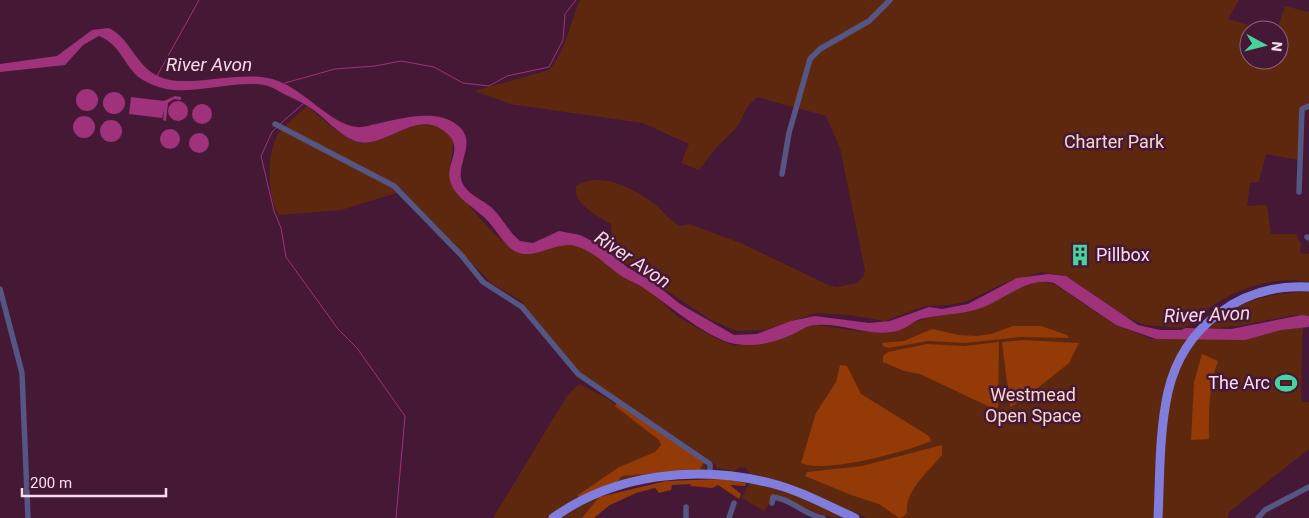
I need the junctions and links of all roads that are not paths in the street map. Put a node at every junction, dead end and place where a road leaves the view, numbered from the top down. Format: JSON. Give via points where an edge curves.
{"nodes":[{"id":1,"x":890,"y":0,"type":"edge"},
{"id":2,"x":1309,"y":106,"type":"edge"},
{"id":3,"x":274,"y":124,"type":"dead end"},
{"id":4,"x":782,"y":174,"type":"dead end"},
{"id":5,"x":1299,"y":192,"type":"dead end"},
{"id":6,"x":1309,"y":288,"type":"edge"},
{"id":7,"x":0,"y":289,"type":"edge"},
{"id":8,"x":710,"y":473,"type":"junction"},
{"id":9,"x":1309,"y":487,"type":"edge"},
{"id":10,"x":772,"y":503,"type":"dead end"},
{"id":11,"x":734,"y":504,"type":"dead end"},
{"id":12,"x":686,"y":507,"type":"dead end"},
{"id":13,"x":28,"y":518,"type":"edge"},
{"id":14,"x":553,"y":518,"type":"edge"},
{"id":15,"x":686,"y":518,"type":"edge"},
{"id":16,"x":729,"y":518,"type":"edge"},
{"id":17,"x":823,"y":518,"type":"edge"},
{"id":18,"x":855,"y":518,"type":"edge"},
{"id":19,"x":1158,"y":518,"type":"edge"},
{"id":20,"x":1258,"y":518,"type":"edge"}],
"edges":[{"from":1,"to":4,"type":"street","via":[[869,20],[810,59],[788,133]]},
{"from":2,"to":5,"type":"street","via":[[1302,109]]},
{"from":3,"to":8,"type":"street","via":[[394,186],[483,282],[522,307],[578,374],[710,464]]},
{"from":6,"to":19,"type":"main road","via":[[1264,292],[1224,309],[1205,324],[1184,352],[1166,399]]},
{"from":7,"to":13,"type":"street","via":[[22,373]]},
{"from":8,"to":14,"type":"main road","via":[[665,475],[624,484],[592,496]]},
{"from":8,"to":18,"type":"main road","via":[[772,483]]},
{"from":9,"to":20,"type":"street","via":[[1264,510]]},
{"from":10,"to":17,"type":"street","via":[[773,497],[781,498],[810,515]]},
{"from":11,"to":16,"type":"street"},
{"from":12,"to":15,"type":"street"}]}
